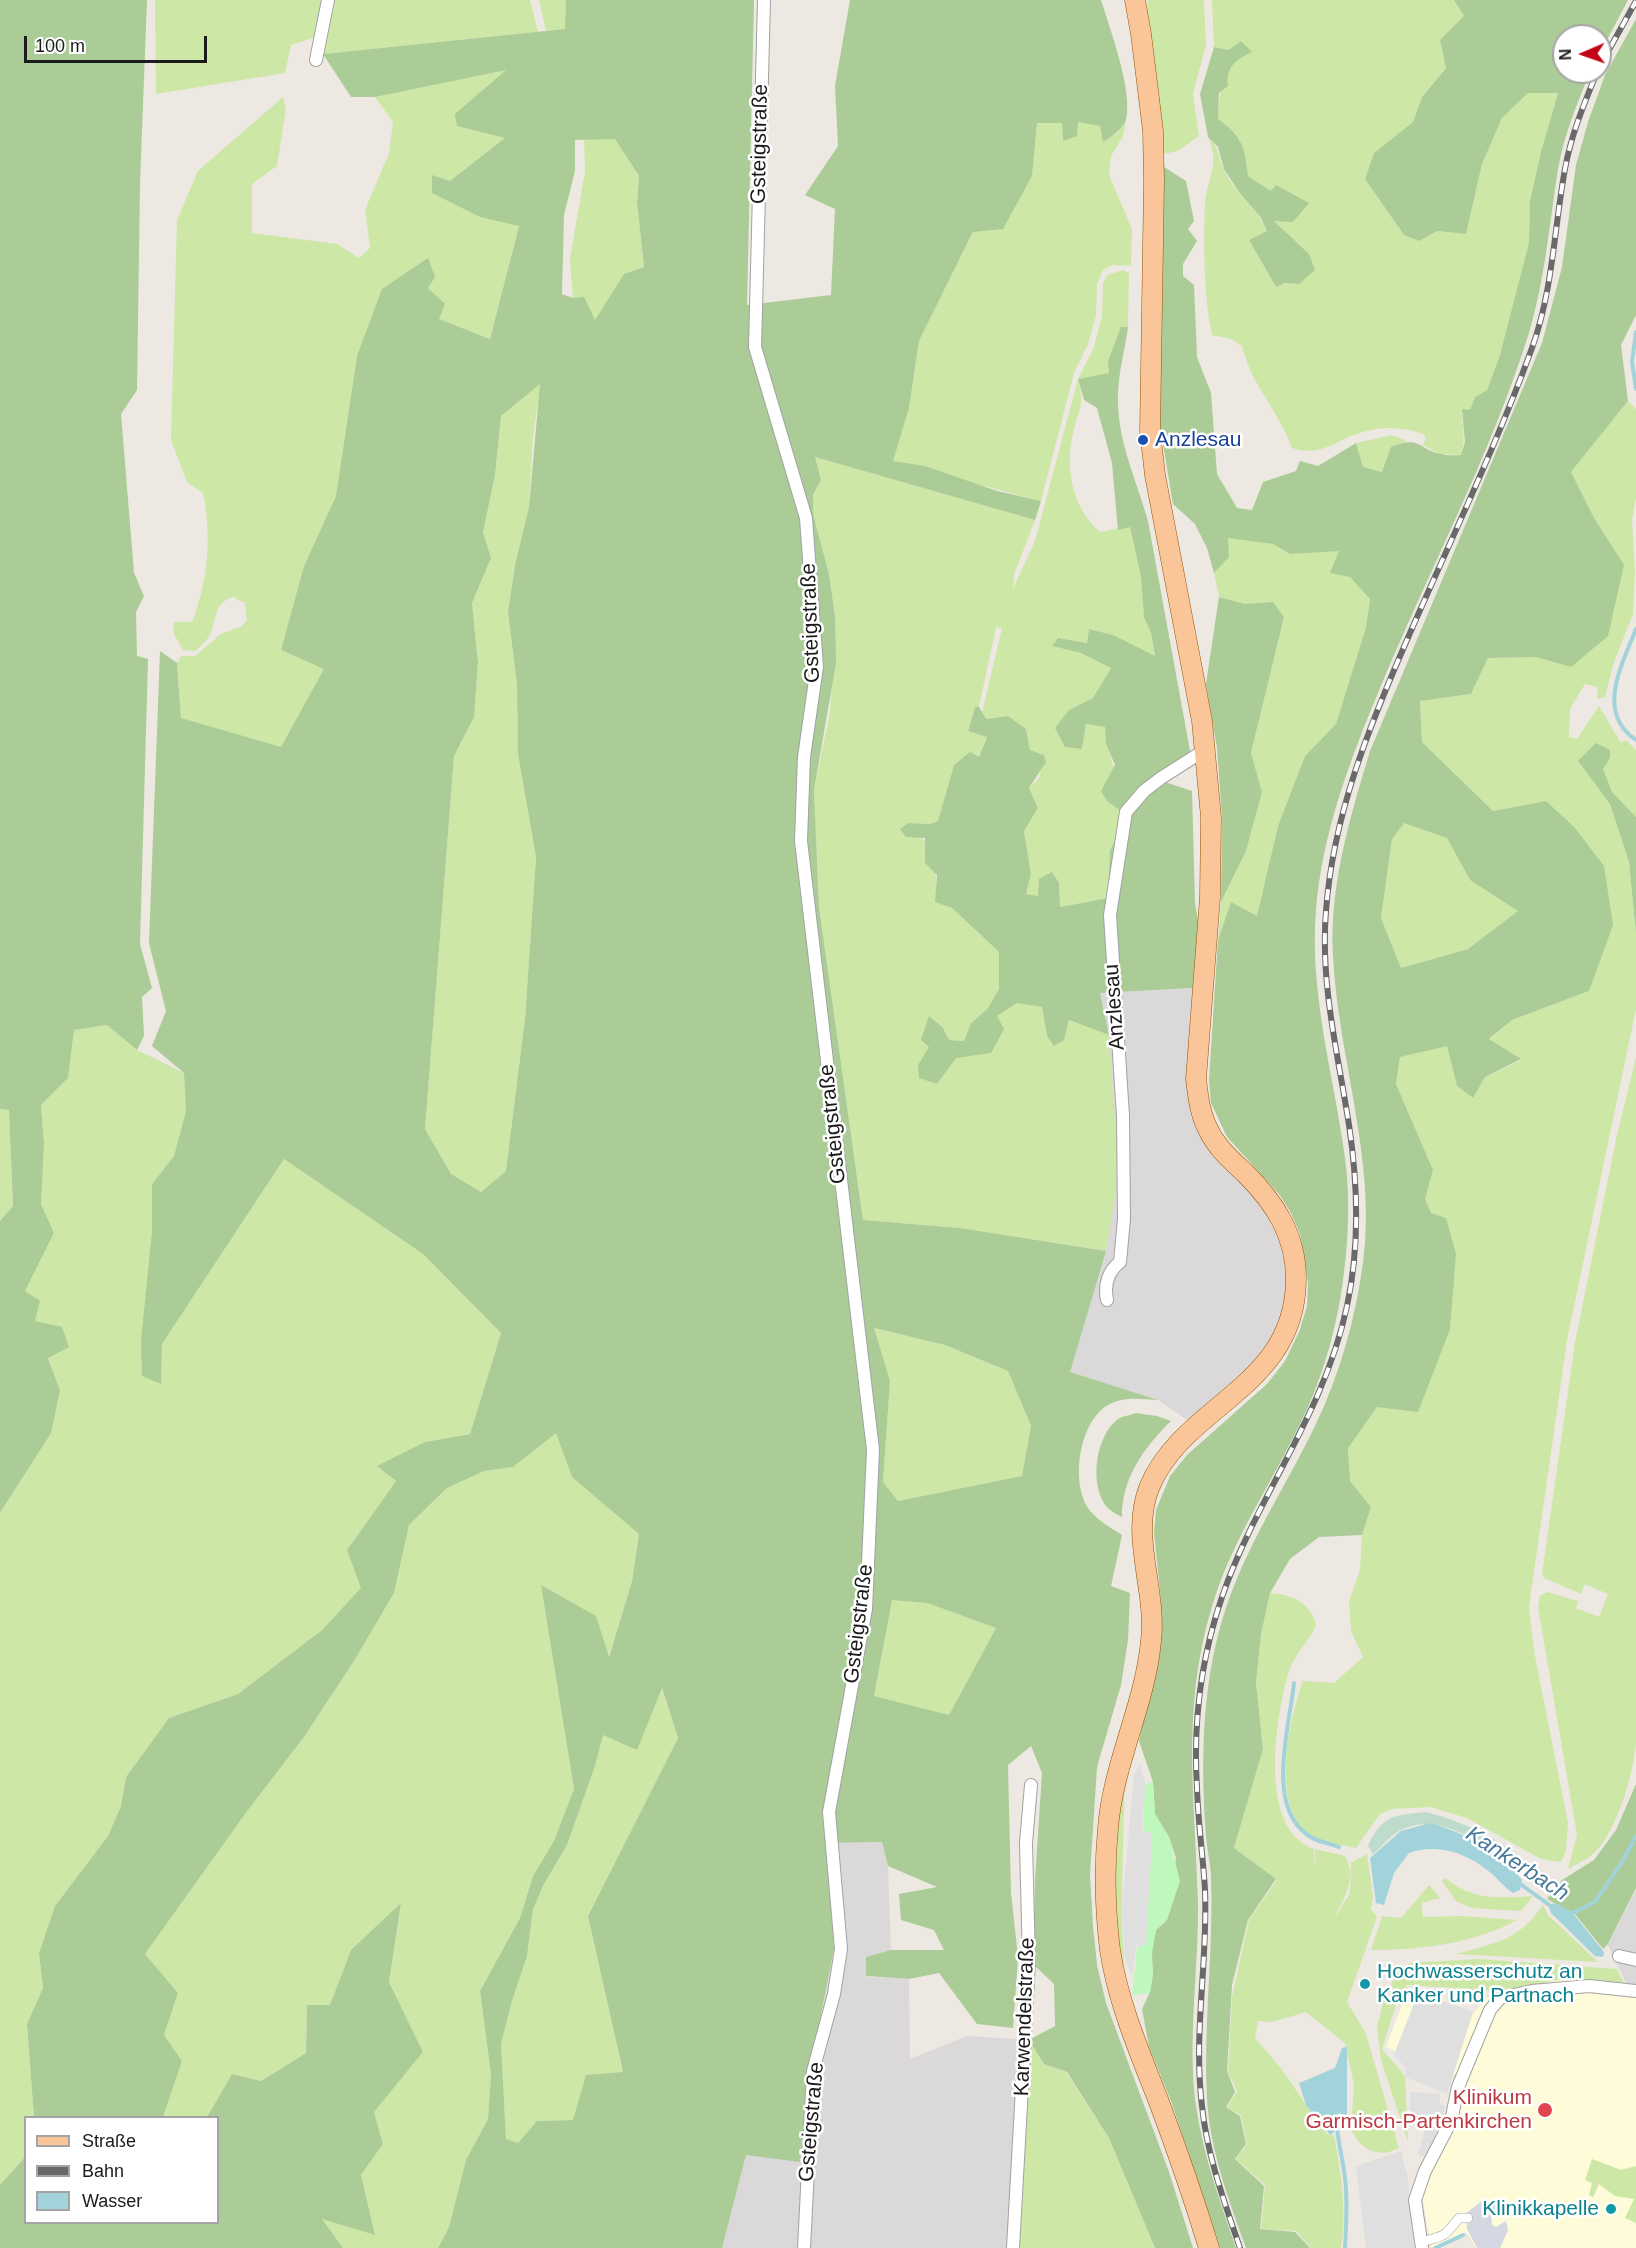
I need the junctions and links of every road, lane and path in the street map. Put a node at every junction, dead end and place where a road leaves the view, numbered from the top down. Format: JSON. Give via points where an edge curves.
{"nodes":[{"id":1,"x":328,"y":0,"type":"edge"},
{"id":2,"x":764,"y":0,"type":"edge"},
{"id":3,"x":1134,"y":0,"type":"edge"},
{"id":4,"x":316,"y":60,"type":"dead end"},
{"id":5,"x":1205,"y":750,"type":"junction"},
{"id":6,"x":1107,"y":1300,"type":"dead end"},
{"id":7,"x":1031,"y":1785,"type":"dead end"},
{"id":8,"x":1619,"y":1956,"type":"dead end"},
{"id":9,"x":1636,"y":1960,"type":"edge"},
{"id":10,"x":1636,"y":1991,"type":"edge"},
{"id":11,"x":1468,"y":2218,"type":"dead end"},
{"id":12,"x":1422,"y":2245,"type":"edge"},
{"id":13,"x":804,"y":2248,"type":"edge"},
{"id":14,"x":1013,"y":2248,"type":"edge"},
{"id":15,"x":1209,"y":2248,"type":"edge"}],
"edges":[{"from":1,"to":4,"type":"street"},
{"from":2,"to":13,"type":"street","name":"Gsteigstraße","via":[[755,347],[806,518],[817,666],[804,757],[801,841],[873,1450],[866,1609],[829,1812],[841,1949],[834,1994],[813,2072]]},
{"from":3,"to":5,"type":"main road","via":[[1153,131],[1150,432]]},
{"from":5,"to":6,"type":"street","name":"Anzlesau","via":[[1144,791],[1126,812],[1110,915],[1123,1116],[1124,1220],[1120,1262],[1110,1270]]},
{"from":5,"to":15,"type":"main road","via":[[1211,862],[1196,1079],[1200,1106],[1207,1129],[1219,1147],[1256,1184],[1281,1217],[1295,1260],[1295,1303],[1275,1352],[1233,1397],[1176,1446],[1149,1488],[1142,1532],[1153,1603],[1151,1642],[1114,1792],[1105,1882],[1110,1952],[1124,2010]]},
{"from":7,"to":14,"type":"street","name":"Karwendelstraße","via":[[1026,1843],[1029,1963]]},
{"from":8,"to":9,"type":"street"},
{"from":10,"to":12,"type":"street","via":[[1589,1986],[1500,1998],[1490,2010],[1465,2067],[1451,2121],[1415,2200]]},
{"from":11,"to":12,"type":"street","via":[[1459,2218],[1442,2238]]}]}
